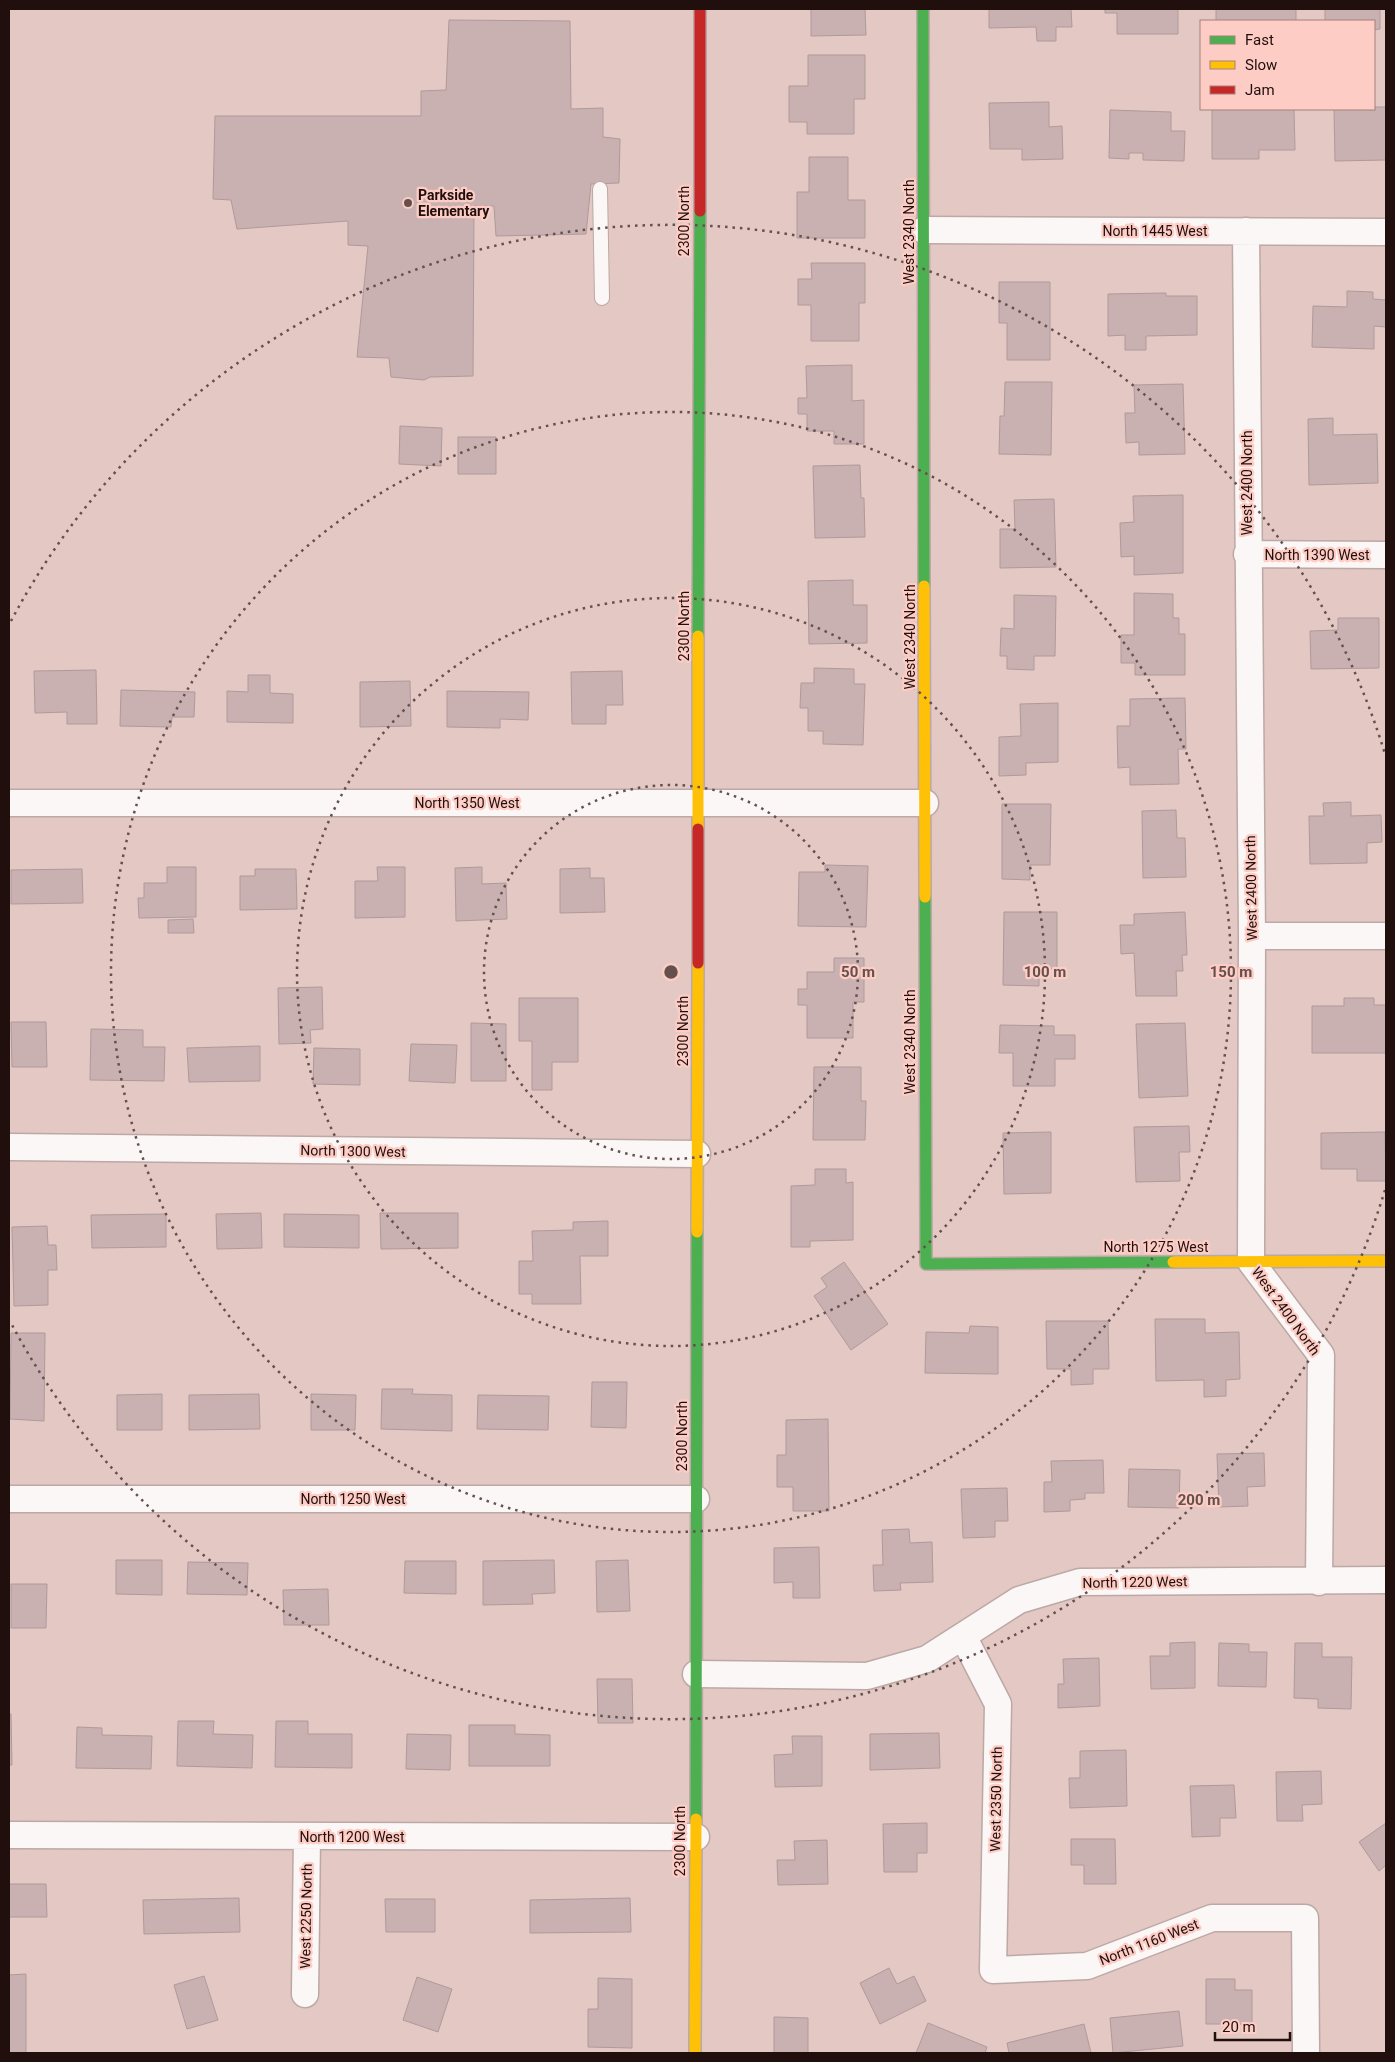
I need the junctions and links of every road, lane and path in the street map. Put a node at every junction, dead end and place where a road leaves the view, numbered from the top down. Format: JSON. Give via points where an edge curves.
{"nodes":[{"id":1,"x":700,"y":9,"type":"edge"},
{"id":2,"x":923,"y":9,"type":"edge"},
{"id":3,"x":600,"y":189,"type":"dead end"},
{"id":4,"x":924,"y":230,"type":"junction"},
{"id":5,"x":1246,"y":231,"type":"junction"},
{"id":6,"x":1386,"y":232,"type":"edge"},
{"id":7,"x":602,"y":298,"type":"dead end"},
{"id":8,"x":1247,"y":554,"type":"junction"},
{"id":9,"x":1386,"y":555,"type":"edge"},
{"id":10,"x":9,"y":803,"type":"edge"},
{"id":11,"x":698,"y":803,"type":"junction"},
{"id":12,"x":925,"y":803,"type":"junction"},
{"id":13,"x":1252,"y":936,"type":"junction"},
{"id":14,"x":1386,"y":936,"type":"edge"},
{"id":15,"x":9,"y":1147,"type":"edge"},
{"id":16,"x":697,"y":1154,"type":"junction"},
{"id":17,"x":1386,"y":1261,"type":"edge"},
{"id":18,"x":1250,"y":1262,"type":"junction"},
{"id":19,"x":926,"y":1264,"type":"joint"},
{"id":20,"x":9,"y":1499,"type":"edge"},
{"id":21,"x":696,"y":1499,"type":"junction"},
{"id":22,"x":1386,"y":1580,"type":"edge"},
{"id":23,"x":1319,"y":1582,"type":"junction"},
{"id":24,"x":963,"y":1636,"type":"junction"},
{"id":25,"x":696,"y":1674,"type":"junction"},
{"id":26,"x":9,"y":1835,"type":"edge"},
{"id":27,"x":307,"y":1838,"type":"junction"},
{"id":28,"x":696,"y":1838,"type":"junction"},
{"id":29,"x":993,"y":1970,"type":"joint"},
{"id":30,"x":305,"y":1994,"type":"dead end"},
{"id":31,"x":695,"y":2053,"type":"edge"},
{"id":32,"x":1306,"y":2053,"type":"edge"}],
"edges":[{"from":1,"to":11,"type":"street","name":"2300 North"},
{"from":2,"to":4,"type":"street","name":"West 2340 North"},
{"from":3,"to":7,"type":"lane"},
{"from":4,"to":5,"type":"street","name":"North 1445 West"},
{"from":4,"to":12,"type":"street","name":"West 2340 North"},
{"from":5,"to":6,"type":"street","name":"North 1445 West"},
{"from":5,"to":8,"type":"street","name":"West 2400 North"},
{"from":8,"to":9,"type":"street","name":"North 1390 West"},
{"from":8,"to":13,"type":"street","name":"West 2400 North"},
{"from":10,"to":11,"type":"street","name":"North 1350 West"},
{"from":11,"to":12,"type":"street","name":"North 1350 West"},
{"from":11,"to":16,"type":"street","name":"2300 North"},
{"from":12,"to":19,"type":"street","name":"West 2340 North"},
{"from":13,"to":14,"type":"street"},
{"from":13,"to":18,"type":"street","name":"West 2400 North"},
{"from":15,"to":16,"type":"street","name":"North 1300 West"},
{"from":16,"to":21,"type":"street","name":"2300 North"},
{"from":17,"to":18,"type":"street","name":"North 1275 West"},
{"from":18,"to":19,"type":"street","name":"North 1275 West"},
{"from":18,"to":23,"type":"street","name":"West 2400 North","via":[[1321,1355]]},
{"from":20,"to":21,"type":"street","name":"North 1250 West"},
{"from":21,"to":25,"type":"street","name":"2300 North"},
{"from":22,"to":23,"type":"street","name":"North 1220 West"},
{"from":23,"to":24,"type":"street","name":"North 1220 West","via":[[1080,1582],[1019,1600]]},
{"from":24,"to":25,"type":"street","name":"North 1220 West","via":[[927,1659],[867,1676]]},
{"from":24,"to":29,"type":"street","name":"West 2350 North","via":[[998,1704]]},
{"from":25,"to":28,"type":"street","name":"2300 North"},
{"from":26,"to":27,"type":"street","name":"North 1200 West"},
{"from":27,"to":28,"type":"street","name":"North 1200 West"},
{"from":27,"to":30,"type":"street","name":"West 2250 North"},
{"from":28,"to":31,"type":"street","name":"2300 North"},
{"from":29,"to":32,"type":"street","name":"North 1160 West","via":[[1087,1966],[1212,1918],[1305,1918]]}]}
